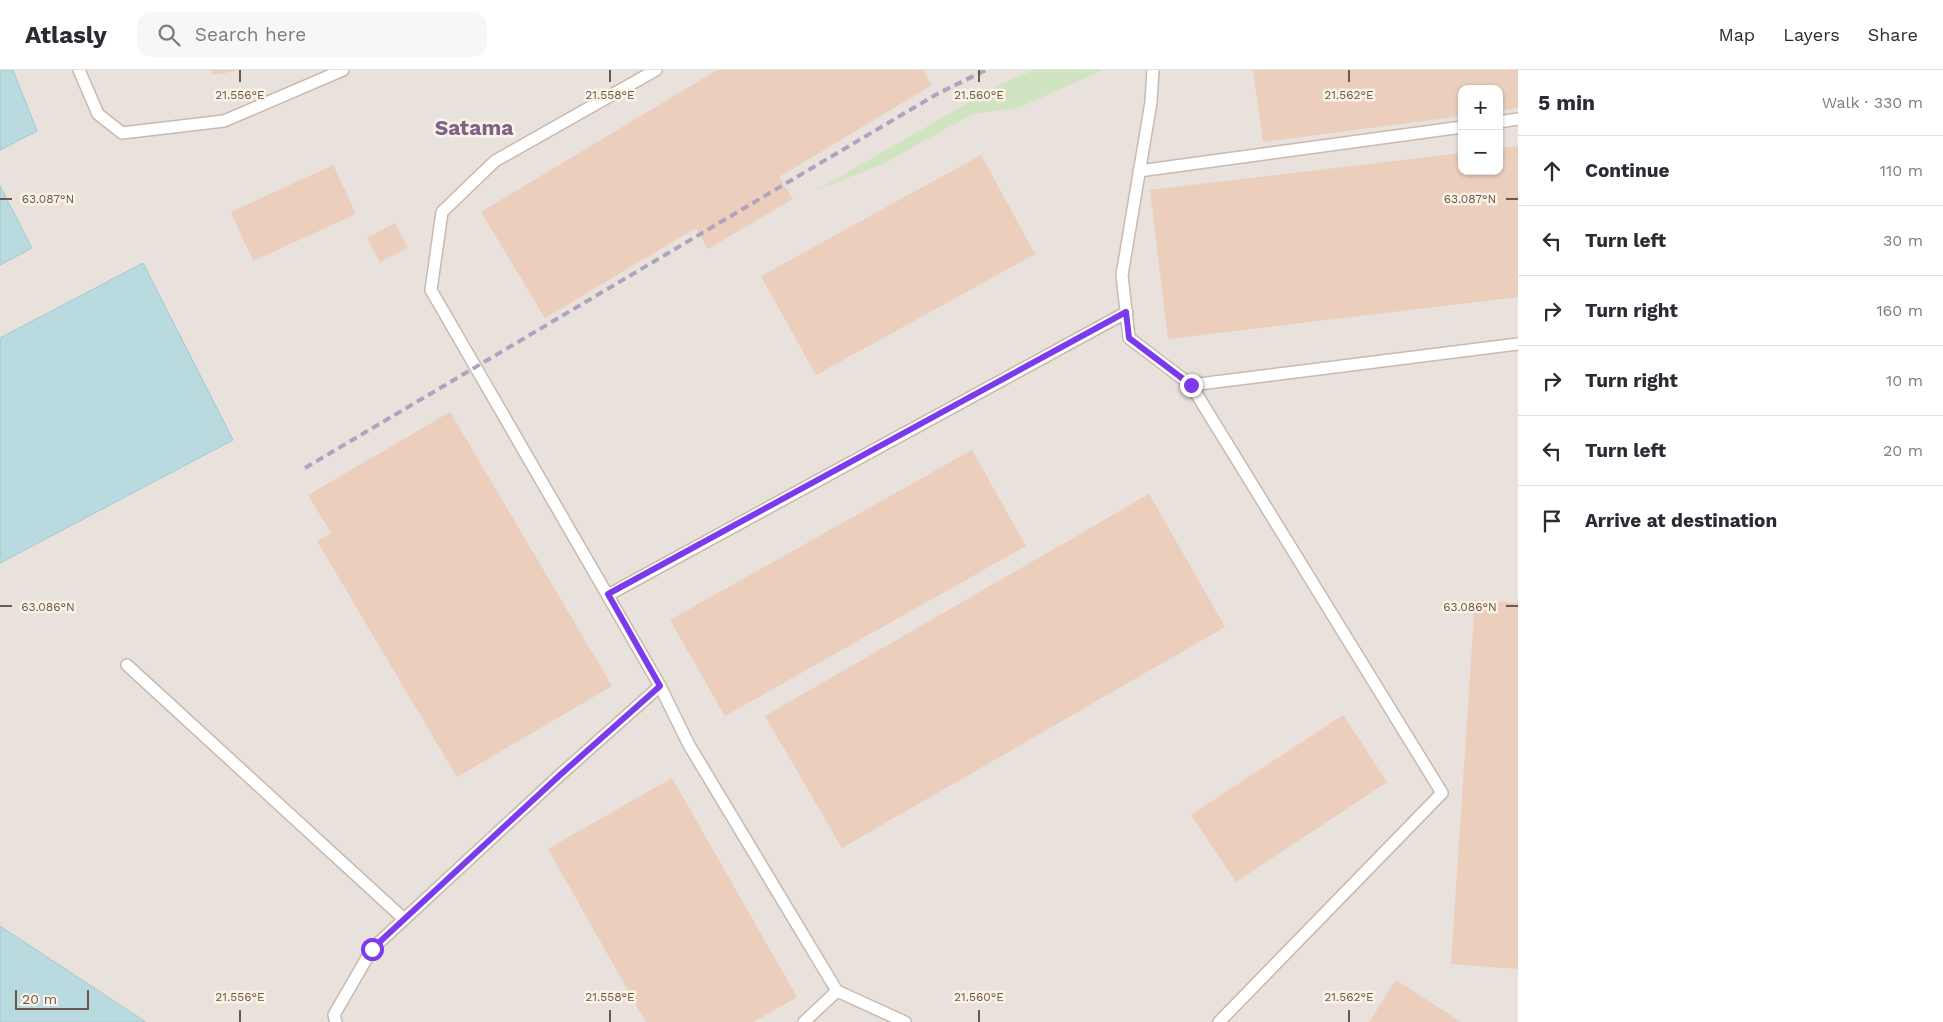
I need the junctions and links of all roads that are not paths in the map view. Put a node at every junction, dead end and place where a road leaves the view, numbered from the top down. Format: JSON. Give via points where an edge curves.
{"nodes":[{"id":1,"x":79,"y":70,"type":"edge"},
{"id":2,"x":343,"y":70,"type":"edge"},
{"id":3,"x":656,"y":70,"type":"edge"},
{"id":4,"x":1153,"y":70,"type":"edge"},
{"id":5,"x":1518,"y":119,"type":"edge"},
{"id":6,"x":1503,"y":121,"type":"edge"},
{"id":7,"x":1458,"y":128,"type":"edge"},
{"id":8,"x":1139,"y":171,"type":"junction"},
{"id":9,"x":1126,"y":312,"type":"junction"},
{"id":10,"x":1518,"y":344,"type":"edge"},
{"id":11,"x":1191,"y":385,"type":"junction"},
{"id":12,"x":608,"y":594,"type":"junction"},
{"id":13,"x":127,"y":665,"type":"dead end"},
{"id":14,"x":660,"y":686,"type":"junction"},
{"id":15,"x":404,"y":918,"type":"junction"},
{"id":16,"x":837,"y":991,"type":"junction"},
{"id":17,"x":336,"y":1022,"type":"edge"},
{"id":18,"x":804,"y":1022,"type":"edge"},
{"id":19,"x":905,"y":1022,"type":"edge"},
{"id":20,"x":1219,"y":1022,"type":"edge"}],
"edges":[{"from":1,"to":2,"type":"lane","via":[[98,114],[122,133],[224,121]]},
{"from":3,"to":12,"type":"lane","via":[[496,161],[442,212],[431,290]]},
{"from":4,"to":8,"type":"lane"},
{"from":5,"to":6,"type":"lane"},
{"from":7,"to":8,"type":"lane"},
{"from":8,"to":9,"type":"lane","via":[[1122,275]]},
{"from":9,"to":11,"type":"lane","via":[[1129,338]]},
{"from":9,"to":12,"type":"lane"},
{"from":10,"to":11,"type":"lane"},
{"from":11,"to":20,"type":"lane","via":[[1442,793]]},
{"from":12,"to":14,"type":"lane"},
{"from":13,"to":15,"type":"lane"},
{"from":14,"to":15,"type":"lane"},
{"from":14,"to":16,"type":"lane","via":[[689,745]]},
{"from":15,"to":17,"type":"lane","via":[[372,949],[334,1015]]},
{"from":16,"to":18,"type":"lane"},
{"from":16,"to":19,"type":"lane"}]}
